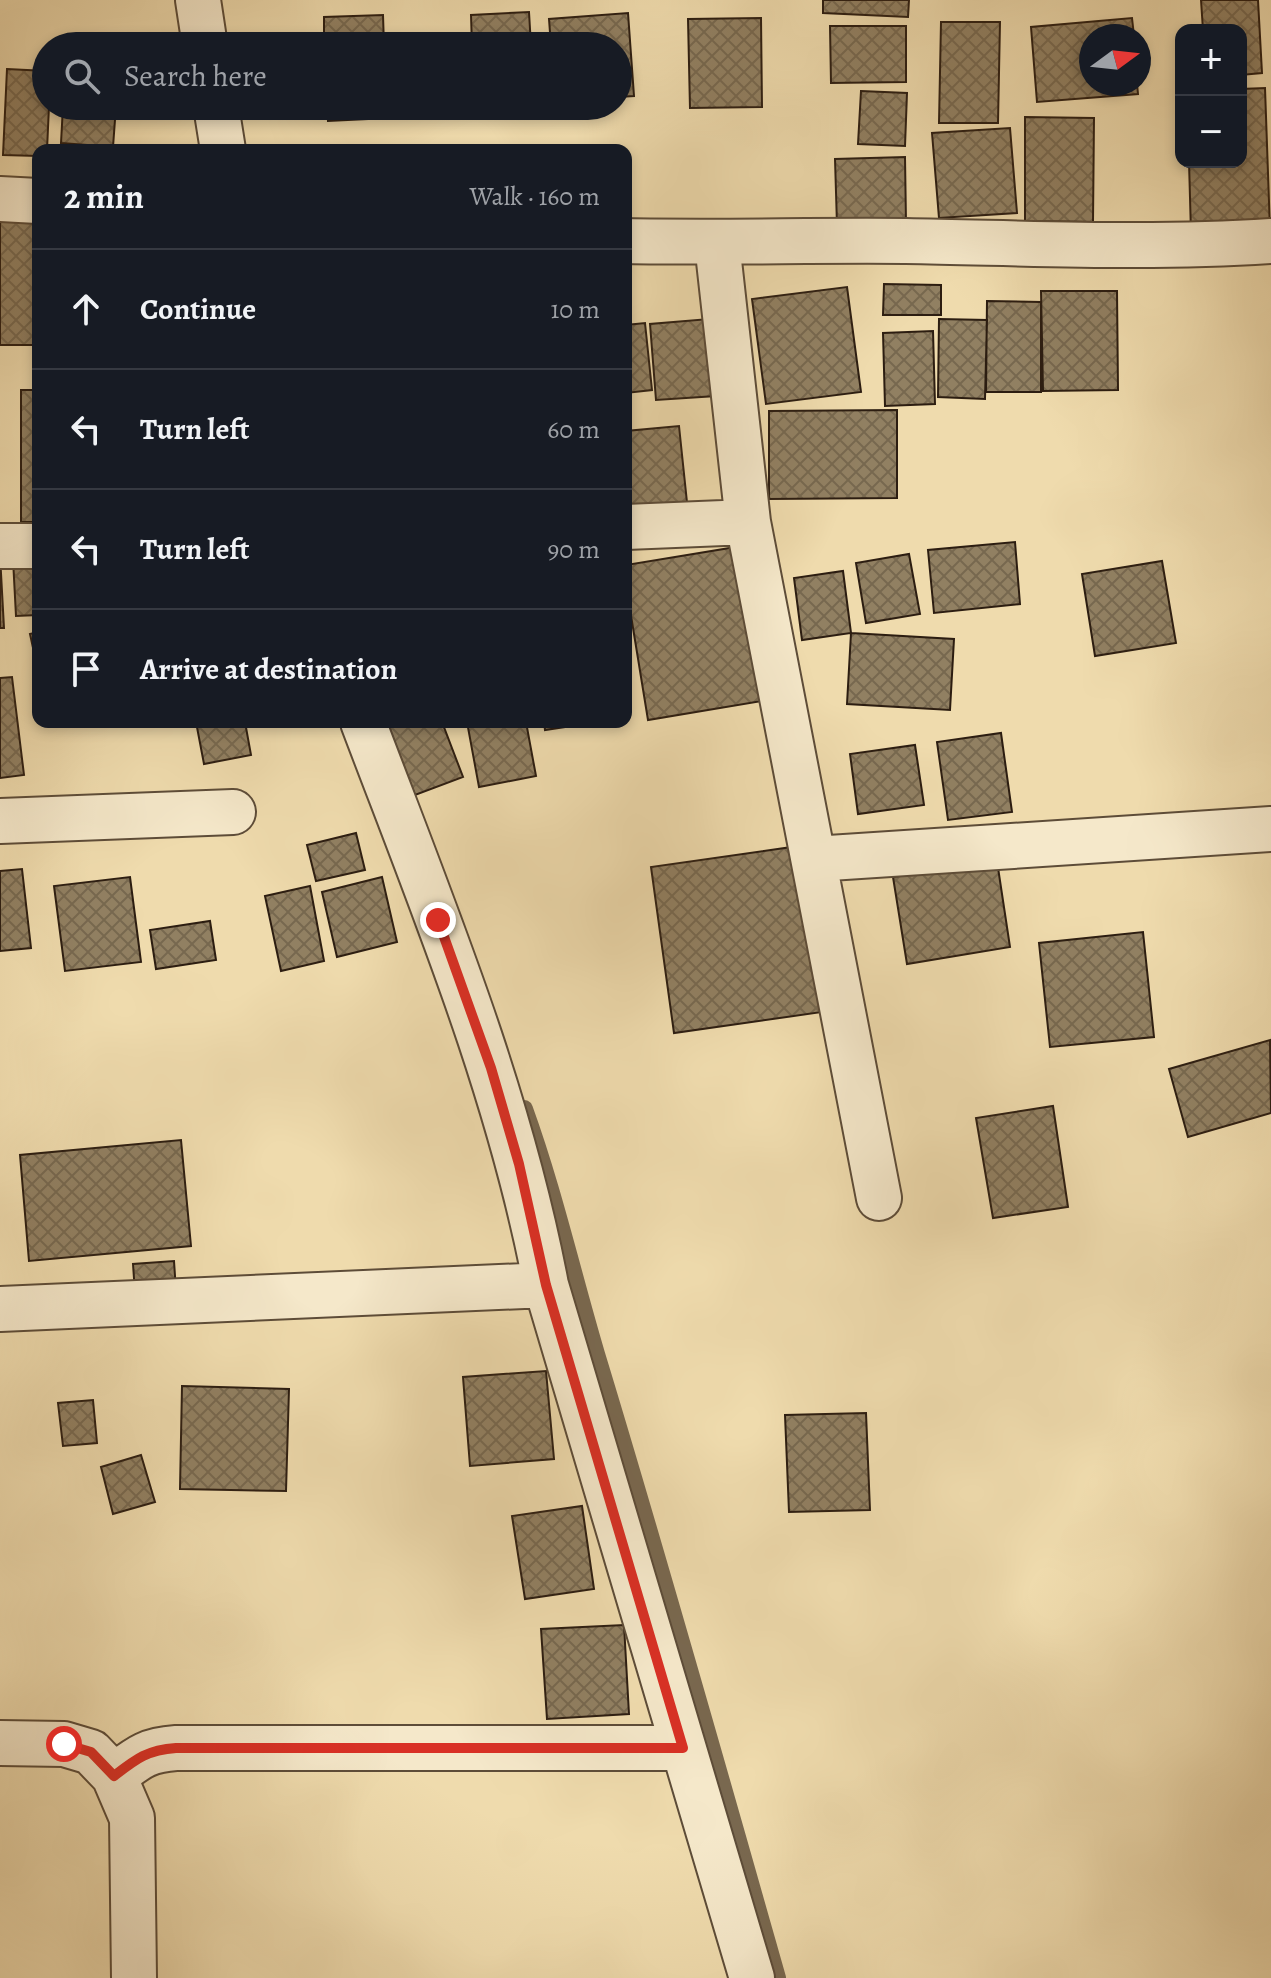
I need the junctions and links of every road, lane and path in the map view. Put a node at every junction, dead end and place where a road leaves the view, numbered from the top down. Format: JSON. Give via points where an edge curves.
{"nodes":[{"id":1,"x":198,"y":0,"type":"edge"},
{"id":2,"x":203,"y":32,"type":"edge"},
{"id":3,"x":218,"y":120,"type":"edge"},
{"id":4,"x":222,"y":144,"type":"edge"},
{"id":5,"x":0,"y":199,"type":"edge"},
{"id":6,"x":32,"y":201,"type":"edge"},
{"id":7,"x":632,"y":241,"type":"edge"},
{"id":8,"x":1271,"y":241,"type":"edge"},
{"id":9,"x":717,"y":243,"type":"junction"},
{"id":10,"x":748,"y":522,"type":"junction"},
{"id":11,"x":632,"y":527,"type":"edge"},
{"id":12,"x":0,"y":546,"type":"edge"},
{"id":13,"x":32,"y":546,"type":"edge"},
{"id":14,"x":365,"y":728,"type":"edge"},
{"id":15,"x":233,"y":812,"type":"dead end"},
{"id":16,"x":0,"y":821,"type":"edge"},
{"id":17,"x":1271,"y":829,"type":"edge"},
{"id":18,"x":814,"y":859,"type":"junction"},
{"id":19,"x":879,"y":1198,"type":"dead end"},
{"id":20,"x":546,"y":1285,"type":"junction"},
{"id":21,"x":0,"y":1309,"type":"edge"},
{"id":22,"x":0,"y":1743,"type":"edge"},
{"id":23,"x":683,"y":1748,"type":"junction"},
{"id":24,"x":114,"y":1776,"type":"junction"},
{"id":25,"x":134,"y":1978,"type":"edge"},
{"id":26,"x":752,"y":1978,"type":"edge"}],
"edges":[{"from":1,"to":2,"type":"street"},
{"from":3,"to":4,"type":"street"},
{"from":5,"to":6,"type":"street"},
{"from":7,"to":9,"type":"street"},
{"from":8,"to":9,"type":"street","via":[[1201,246]]},
{"from":9,"to":10,"type":"street"},
{"from":10,"to":11,"type":"street"},
{"from":10,"to":18,"type":"street"},
{"from":12,"to":13,"type":"street"},
{"from":14,"to":20,"type":"street","via":[[491,1068]]},
{"from":15,"to":16,"type":"street"},
{"from":17,"to":18,"type":"street"},
{"from":18,"to":19,"type":"street"},
{"from":20,"to":21,"type":"street"},
{"from":20,"to":23,"type":"street"},
{"from":22,"to":24,"type":"street","via":[[64,1744],[91,1752]]},
{"from":23,"to":24,"type":"street","via":[[155,1749]]},
{"from":23,"to":26,"type":"street"},
{"from":24,"to":25,"type":"street","via":[[132,1818]]}]}
